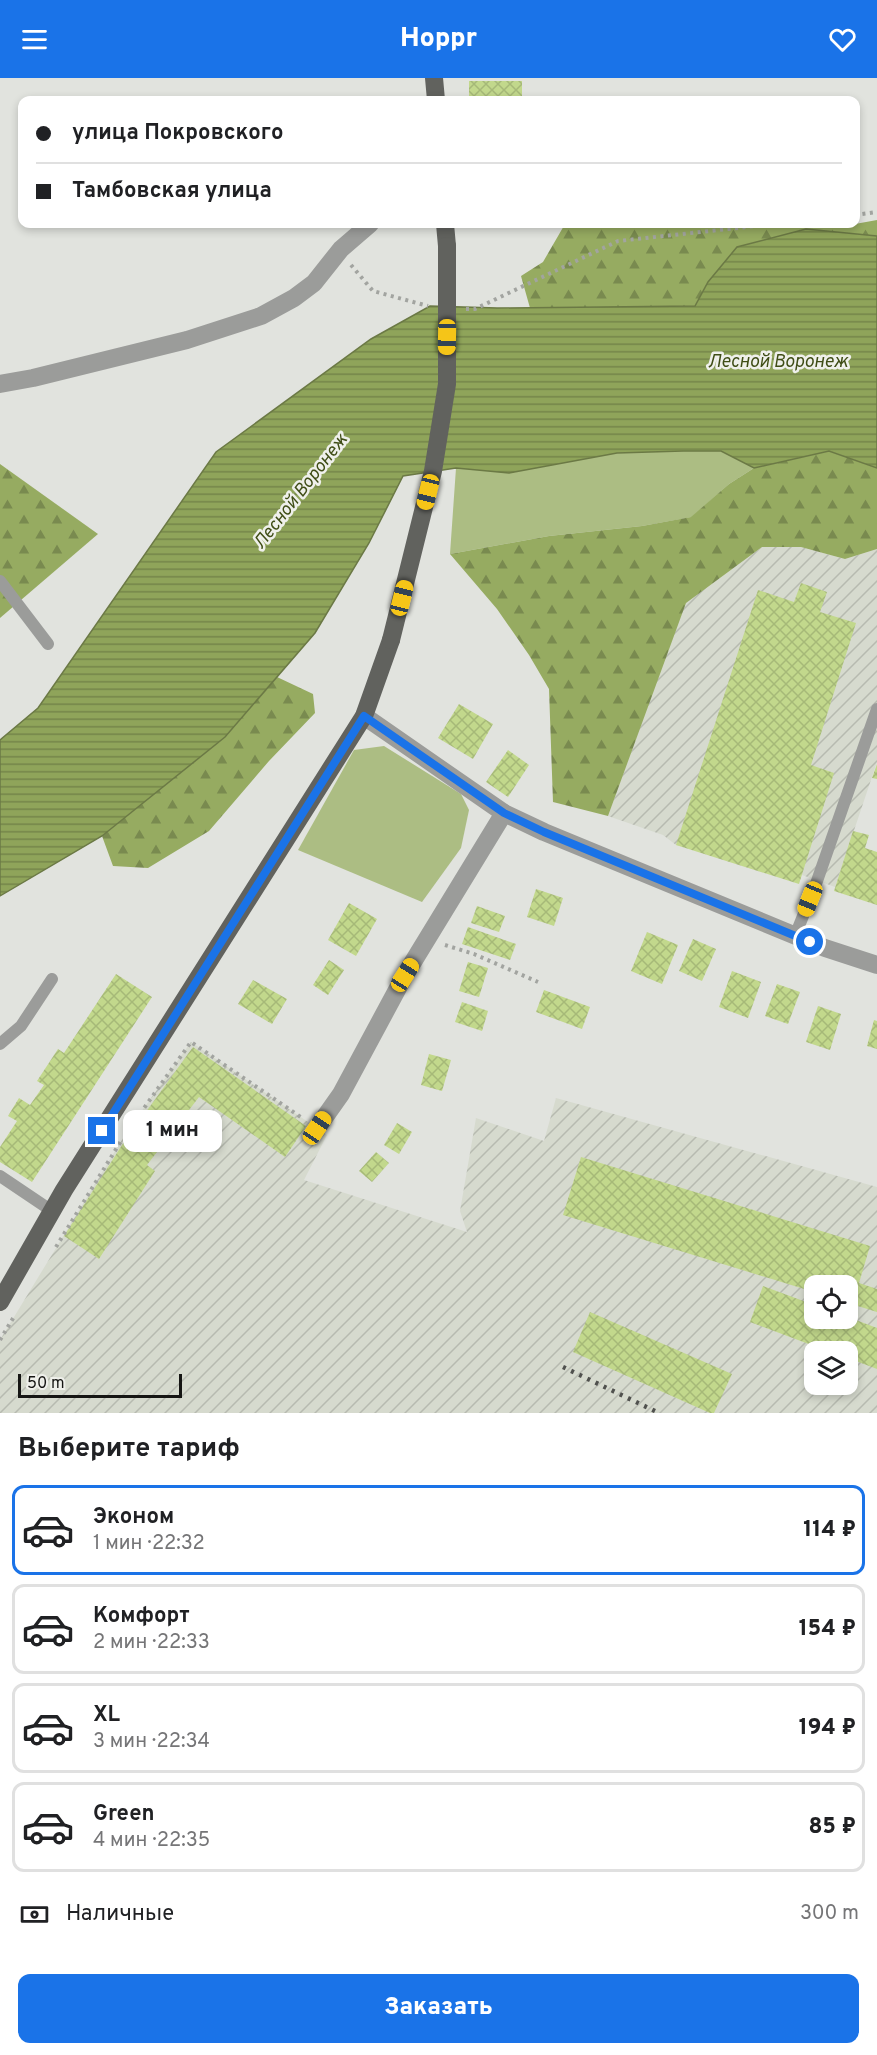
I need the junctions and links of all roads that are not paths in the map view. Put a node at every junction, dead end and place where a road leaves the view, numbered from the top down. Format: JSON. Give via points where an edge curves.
{"nodes":[{"id":1,"x":434,"y":78,"type":"edge"},
{"id":2,"x":436,"y":96,"type":"edge"},
{"id":3,"x":365,"y":228,"type":"edge"},
{"id":4,"x":445,"y":228,"type":"edge"},
{"id":5,"x":0,"y":384,"type":"edge"},
{"id":6,"x":0,"y":581,"type":"edge"},
{"id":7,"x":48,"y":644,"type":"dead end"},
{"id":8,"x":877,"y":709,"type":"edge"},
{"id":9,"x":364,"y":716,"type":"junction"},
{"id":10,"x":504,"y":813,"type":"junction"},
{"id":11,"x":795,"y":936,"type":"junction"},
{"id":12,"x":877,"y":965,"type":"edge"},
{"id":13,"x":52,"y":979,"type":"dead end"},
{"id":14,"x":0,"y":1044,"type":"edge"},
{"id":15,"x":317,"y":1128,"type":"road end"},
{"id":16,"x":0,"y":1176,"type":"edge"},
{"id":17,"x":52,"y":1211,"type":"junction"},
{"id":18,"x":0,"y":1302,"type":"edge"}],
"edges":[{"from":1,"to":2,"type":"main road"},
{"from":3,"to":5,"type":"street","via":[[341,249],[314,283],[261,316],[187,340]]},
{"from":4,"to":9,"type":"main road","bridge":true,"via":[[447,384],[433,471],[391,640]]},
{"from":6,"to":7,"type":"lane"},
{"from":8,"to":11,"type":"lane"},
{"from":9,"to":10,"type":"street"},
{"from":9,"to":17,"type":"main road"},
{"from":10,"to":11,"type":"street"},
{"from":10,"to":15,"type":"street","via":[[405,975],[341,1094]]},
{"from":11,"to":12,"type":"street"},
{"from":13,"to":14,"type":"lane","via":[[21,1026]]},
{"from":16,"to":17,"type":"lane"},
{"from":17,"to":18,"type":"main road"}]}
